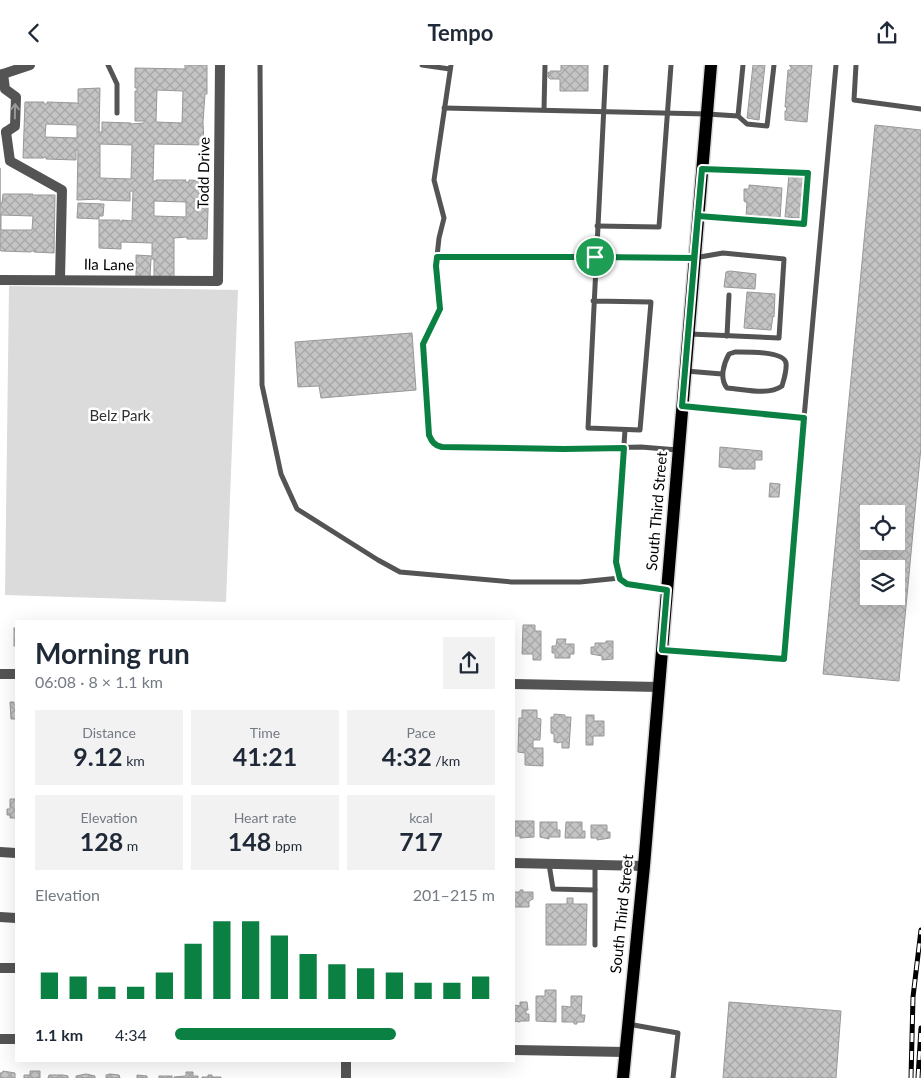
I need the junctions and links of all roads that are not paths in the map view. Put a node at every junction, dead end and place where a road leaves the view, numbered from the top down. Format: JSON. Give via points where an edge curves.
{"nodes":[{"id":1,"x":30,"y":65,"type":"edge"},
{"id":2,"x":108,"y":65,"type":"edge"},
{"id":3,"x":220,"y":65,"type":"edge"},
{"id":4,"x":260,"y":65,"type":"edge"},
{"id":5,"x":422,"y":65,"type":"edge"},
{"id":6,"x":545,"y":65,"type":"edge"},
{"id":7,"x":606,"y":65,"type":"edge"},
{"id":8,"x":671,"y":65,"type":"edge"},
{"id":9,"x":711,"y":65,"type":"edge"},
{"id":10,"x":743,"y":65,"type":"edge"},
{"id":11,"x":774,"y":65,"type":"edge"},
{"id":12,"x":836,"y":65,"type":"edge"},
{"id":13,"x":856,"y":65,"type":"edge"},
{"id":14,"x":451,"y":67,"type":"edge"},
{"id":15,"x":1,"y":74,"type":"edge"},
{"id":16,"x":2,"y":92,"type":"edge"},
{"id":17,"x":444,"y":107,"type":"junction"},
{"id":18,"x":921,"y":109,"type":"edge"},
{"id":19,"x":544,"y":110,"type":"junction"},
{"id":20,"x":603,"y":112,"type":"junction"},
{"id":21,"x":116,"y":113,"type":"dead end"},
{"id":22,"x":666,"y":113,"type":"junction"},
{"id":23,"x":706,"y":114,"type":"junction"},
{"id":24,"x":738,"y":116,"type":"junction"},
{"id":25,"x":3,"y":136,"type":"edge"},
{"id":26,"x":702,"y":169,"type":"junction"},
{"id":27,"x":698,"y":216,"type":"junction"},
{"id":28,"x":597,"y":226,"type":"junction"},
{"id":29,"x":437,"y":257,"type":"junction"},
{"id":30,"x":595,"y":257,"type":"junction"},
{"id":31,"x":694,"y":258,"type":"junction"},
{"id":32,"x":60,"y":279,"type":"junction"},
{"id":33,"x":0,"y":280,"type":"edge"},
{"id":34,"x":218,"y":281,"type":"joint"},
{"id":35,"x":729,"y":295,"type":"dead end"},
{"id":36,"x":593,"y":301,"type":"junction"},
{"id":37,"x":688,"y":334,"type":"junction"},
{"id":38,"x":726,"y":336,"type":"junction"},
{"id":39,"x":685,"y":371,"type":"junction"},
{"id":40,"x":722,"y":374,"type":"junction"},
{"id":41,"x":682,"y":406,"type":"junction"},
{"id":42,"x":804,"y":418,"type":"junction"},
{"id":43,"x":625,"y":430,"type":"junction"},
{"id":44,"x":624,"y":448,"type":"junction"},
{"id":45,"x":679,"y":450,"type":"junction"},
{"id":46,"x":620,"y":579,"type":"junction"},
{"id":47,"x":667,"y":590,"type":"junction"},
{"id":48,"x":662,"y":650,"type":"junction"},
{"id":49,"x":0,"y":674,"type":"edge"},
{"id":50,"x":15,"y":674,"type":"edge"},
{"id":51,"x":515,"y":684,"type":"edge"},
{"id":52,"x":659,"y":687,"type":"junction"},
{"id":53,"x":0,"y":852,"type":"edge"},
{"id":54,"x":15,"y":853,"type":"edge"},
{"id":55,"x":515,"y":863,"type":"edge"},
{"id":56,"x":550,"y":864,"type":"junction"},
{"id":57,"x":595,"y":865,"type":"junction"},
{"id":58,"x":644,"y":866,"type":"junction"},
{"id":59,"x":595,"y":890,"type":"junction"},
{"id":60,"x":0,"y":917,"type":"edge"},
{"id":61,"x":15,"y":918,"type":"edge"},
{"id":62,"x":595,"y":945,"type":"dead end"},
{"id":63,"x":0,"y":968,"type":"edge"},
{"id":64,"x":15,"y":968,"type":"edge"},
{"id":65,"x":628,"y":1023,"type":"junction"},
{"id":66,"x":0,"y":1039,"type":"edge"},
{"id":67,"x":15,"y":1039,"type":"edge"},
{"id":68,"x":515,"y":1050,"type":"edge"},
{"id":69,"x":625,"y":1052,"type":"junction"},
{"id":70,"x":346,"y":1062,"type":"edge"},
{"id":71,"x":346,"y":1078,"type":"edge"},
{"id":72,"x":623,"y":1078,"type":"edge"},
{"id":73,"x":673,"y":1078,"type":"edge"}],
"edges":[{"from":1,"to":15,"type":"street"},
{"from":2,"to":21,"type":"lane","via":[[116,84]]},
{"from":3,"to":34,"type":"street","name":"Todd Drive"},
{"from":4,"to":46,"type":"lane","via":[[262,385],[281,474],[296,509],[400,572],[512,582]]},
{"from":5,"to":14,"type":"lane"},
{"from":6,"to":19,"type":"lane"},
{"from":7,"to":20,"type":"lane"},
{"from":8,"to":22,"type":"lane"},
{"from":9,"to":23,"type":"main road","name":"South Third Street"},
{"from":10,"to":24,"type":"lane"},
{"from":11,"to":24,"type":"lane","via":[[767,126],[747,123]]},
{"from":12,"to":42,"type":"lane"},
{"from":13,"to":18,"type":"lane","via":[[854,100]]},
{"from":14,"to":17,"type":"lane"},
{"from":15,"to":16,"type":"street"},
{"from":25,"to":16,"type":"street","one_way":true,"via":[[15,126],[16,97]]},
{"from":17,"to":19,"type":"lane"},
{"from":17,"to":29,"type":"lane","via":[[434,180],[444,218]]},
{"from":19,"to":20,"type":"lane"},
{"from":20,"to":22,"type":"lane"},
{"from":20,"to":28,"type":"lane"},
{"from":22,"to":23,"type":"lane"},
{"from":22,"to":28,"type":"lane","via":[[660,227]]},
{"from":23,"to":24,"type":"lane"},
{"from":23,"to":26,"type":"main road","name":"South Third Street"},
{"from":25,"to":32,"type":"street","via":[[10,161],[62,190]]},
{"from":26,"to":27,"type":"main road","name":"South Third Street"},
{"from":26,"to":27,"type":"lane","via":[[808,173],[804,224]]},
{"from":27,"to":31,"type":"main road","name":"South Third Street"},
{"from":28,"to":30,"type":"lane"},
{"from":29,"to":30,"type":"lane"},
{"from":29,"to":44,"type":"lane","via":[[440,309],[423,344],[429,435],[435,445]]},
{"from":30,"to":31,"type":"lane"},
{"from":30,"to":36,"type":"lane"},
{"from":31,"to":37,"type":"main road","name":"South Third Street"},
{"from":31,"to":38,"type":"lane","via":[[723,253],[784,259],[779,338]]},
{"from":32,"to":33,"type":"street","name":"Ila Lane"},
{"from":32,"to":34,"type":"street","name":"Ila Lane"},
{"from":35,"to":38,"type":"lane"},
{"from":36,"to":43,"type":"lane","via":[[588,428]]},
{"from":36,"to":43,"type":"lane","via":[[651,302],[640,430]]},
{"from":37,"to":38,"type":"lane"},
{"from":37,"to":39,"type":"main road","name":"South Third Street"},
{"from":39,"to":40,"type":"lane"},
{"from":39,"to":41,"type":"main road","name":"South Third Street"},
{"from":40,"to":40,"type":"lane","via":[[727,388],[776,390],[782,386],[786,363],[778,354],[729,353]]},
{"from":41,"to":42,"type":"lane"},
{"from":41,"to":45,"type":"main road","name":"South Third Street"},
{"from":42,"to":48,"type":"lane","via":[[784,659]]},
{"from":43,"to":44,"type":"lane"},
{"from":44,"to":45,"type":"lane"},
{"from":44,"to":46,"type":"lane","via":[[616,562]]},
{"from":45,"to":47,"type":"main road","name":"South Third Street"},
{"from":46,"to":47,"type":"lane","via":[[627,584]]},
{"from":47,"to":48,"type":"main road","name":"South Third Street"},
{"from":48,"to":52,"type":"main road","name":"South Third Street"},
{"from":49,"to":50,"type":"street"},
{"from":51,"to":52,"type":"street"},
{"from":52,"to":58,"type":"main road","name":"South Third Street"},
{"from":53,"to":54,"type":"street"},
{"from":55,"to":56,"type":"street"},
{"from":56,"to":57,"type":"street"},
{"from":56,"to":59,"type":"lane","via":[[553,889]]},
{"from":57,"to":58,"type":"street"},
{"from":57,"to":59,"type":"lane"},
{"from":58,"to":65,"type":"main road","name":"South Third Street"},
{"from":59,"to":62,"type":"lane"},
{"from":60,"to":61,"type":"street"},
{"from":63,"to":64,"type":"street"},
{"from":65,"to":69,"type":"main road","name":"South Third Street"},
{"from":65,"to":73,"type":"lane","via":[[678,1033]]},
{"from":66,"to":67,"type":"street"},
{"from":68,"to":69,"type":"street"},
{"from":69,"to":72,"type":"main road","name":"South Third Street"},
{"from":70,"to":71,"type":"street"}]}
